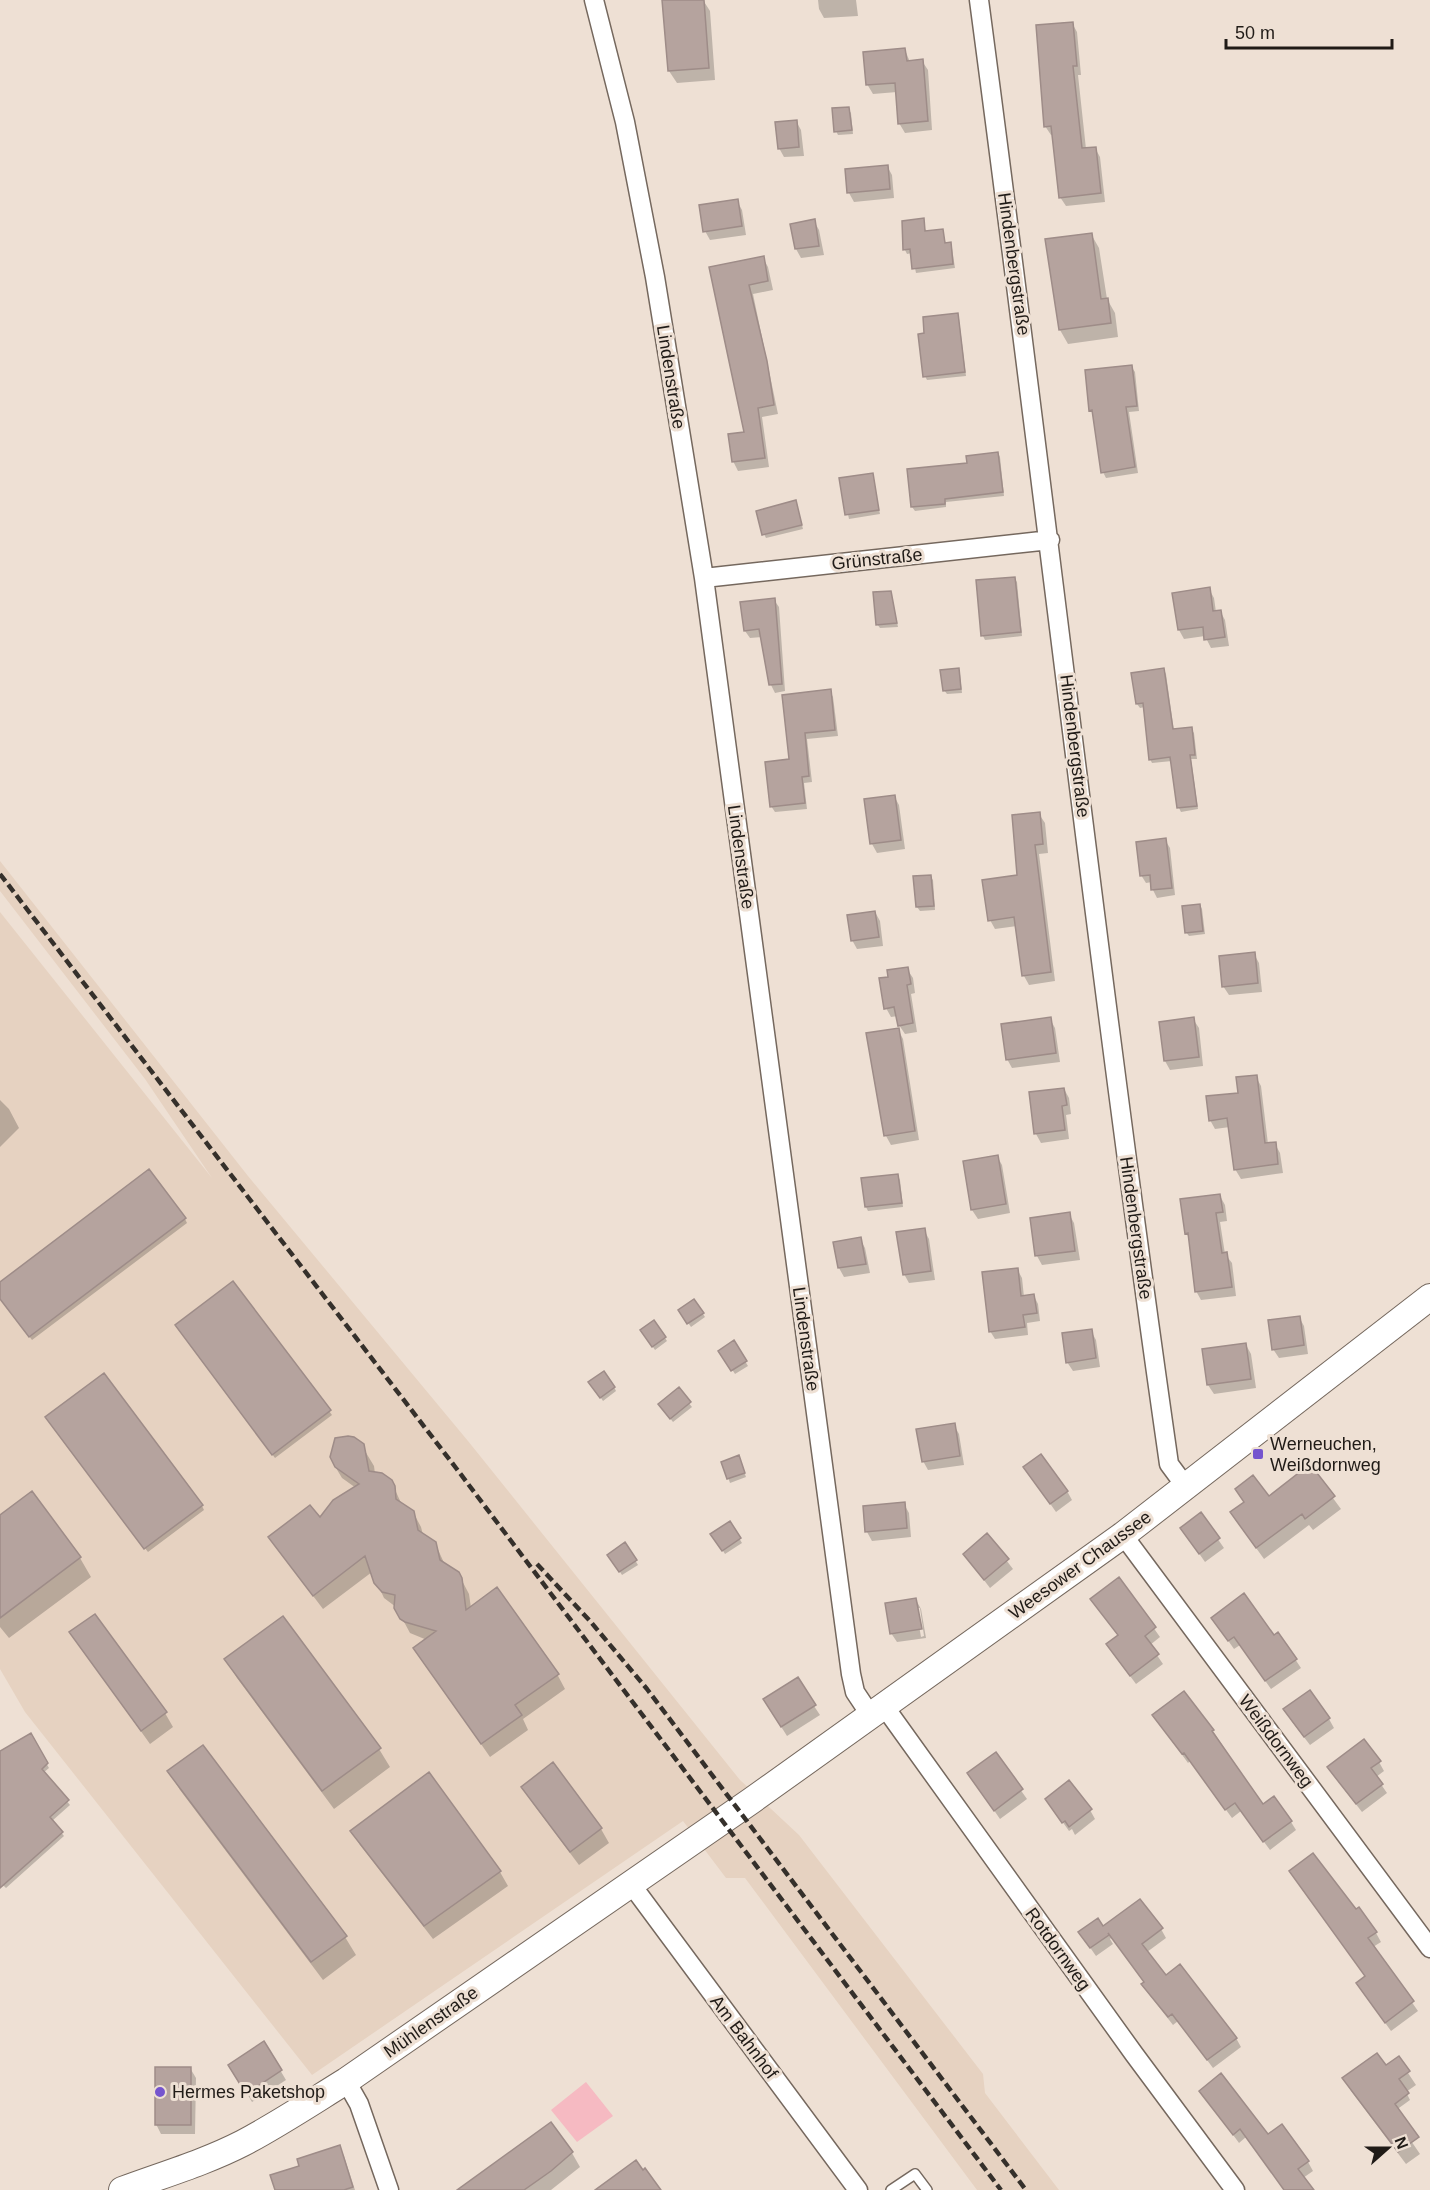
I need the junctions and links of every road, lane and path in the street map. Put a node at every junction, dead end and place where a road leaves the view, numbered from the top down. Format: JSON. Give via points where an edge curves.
{"nodes":[{"id":1,"x":594,"y":0,"type":"edge"},
{"id":2,"x":979,"y":0,"type":"edge"},
{"id":3,"x":1050,"y":540,"type":"junction"},
{"id":4,"x":704,"y":578,"type":"junction"},
{"id":5,"x":1430,"y":1297,"type":"edge"},
{"id":6,"x":1186,"y":1487,"type":"junction"},
{"id":7,"x":1123,"y":1535,"type":"junction"},
{"id":8,"x":877,"y":1711,"type":"junction"},
{"id":9,"x":722,"y":1821,"type":"joint"},
{"id":10,"x":631,"y":1884,"type":"junction"},
{"id":11,"x":1430,"y":1948,"type":"edge"},
{"id":12,"x":346,"y":2081,"type":"junction"},
{"id":13,"x":122,"y":2190,"type":"edge"},
{"id":14,"x":389,"y":2190,"type":"edge"},
{"id":15,"x":858,"y":2190,"type":"edge"},
{"id":16,"x":891,"y":2190,"type":"edge"},
{"id":17,"x":927,"y":2190,"type":"edge"},
{"id":18,"x":1235,"y":2190,"type":"edge"}],
"edges":[{"from":1,"to":4,"type":"street","name":"Lindenstraße","via":[[625,122],[655,278]]},
{"from":2,"to":3,"type":"street","name":"Hindenbergstraße"},
{"from":3,"to":4,"type":"street","name":"Grünstraße"},
{"from":3,"to":6,"type":"street","name":"Hindenbergstraße","via":[[1136,1236],[1169,1464]]},
{"from":4,"to":8,"type":"street","name":"Lindenstraße","via":[[851,1674],[855,1692]]},
{"from":5,"to":6,"type":"main road","name":"Weesower Chaussee"},
{"from":6,"to":7,"type":"main road","name":"Weesower Chaussee"},
{"from":7,"to":8,"type":"main road","name":"Weesower Chaussee"},
{"from":7,"to":11,"type":"street","name":"Weißdornweg"},
{"from":8,"to":9,"type":"main road","name":"Weesower Chaussee"},
{"from":8,"to":18,"type":"street","name":"Rotdornweg"},
{"from":9,"to":10,"type":"main road","name":"Mühlenstraße"},
{"from":10,"to":12,"type":"main road","name":"Mühlenstraße"},
{"from":10,"to":15,"type":"street","name":"Am Bahnhof"},
{"from":12,"to":13,"type":"main road","name":"Mühlenstraße","via":[[241,2144]]},
{"from":12,"to":14,"type":"street","via":[[359,2104]]},
{"from":16,"to":17,"type":"lane","via":[[915,2174]]}]}
